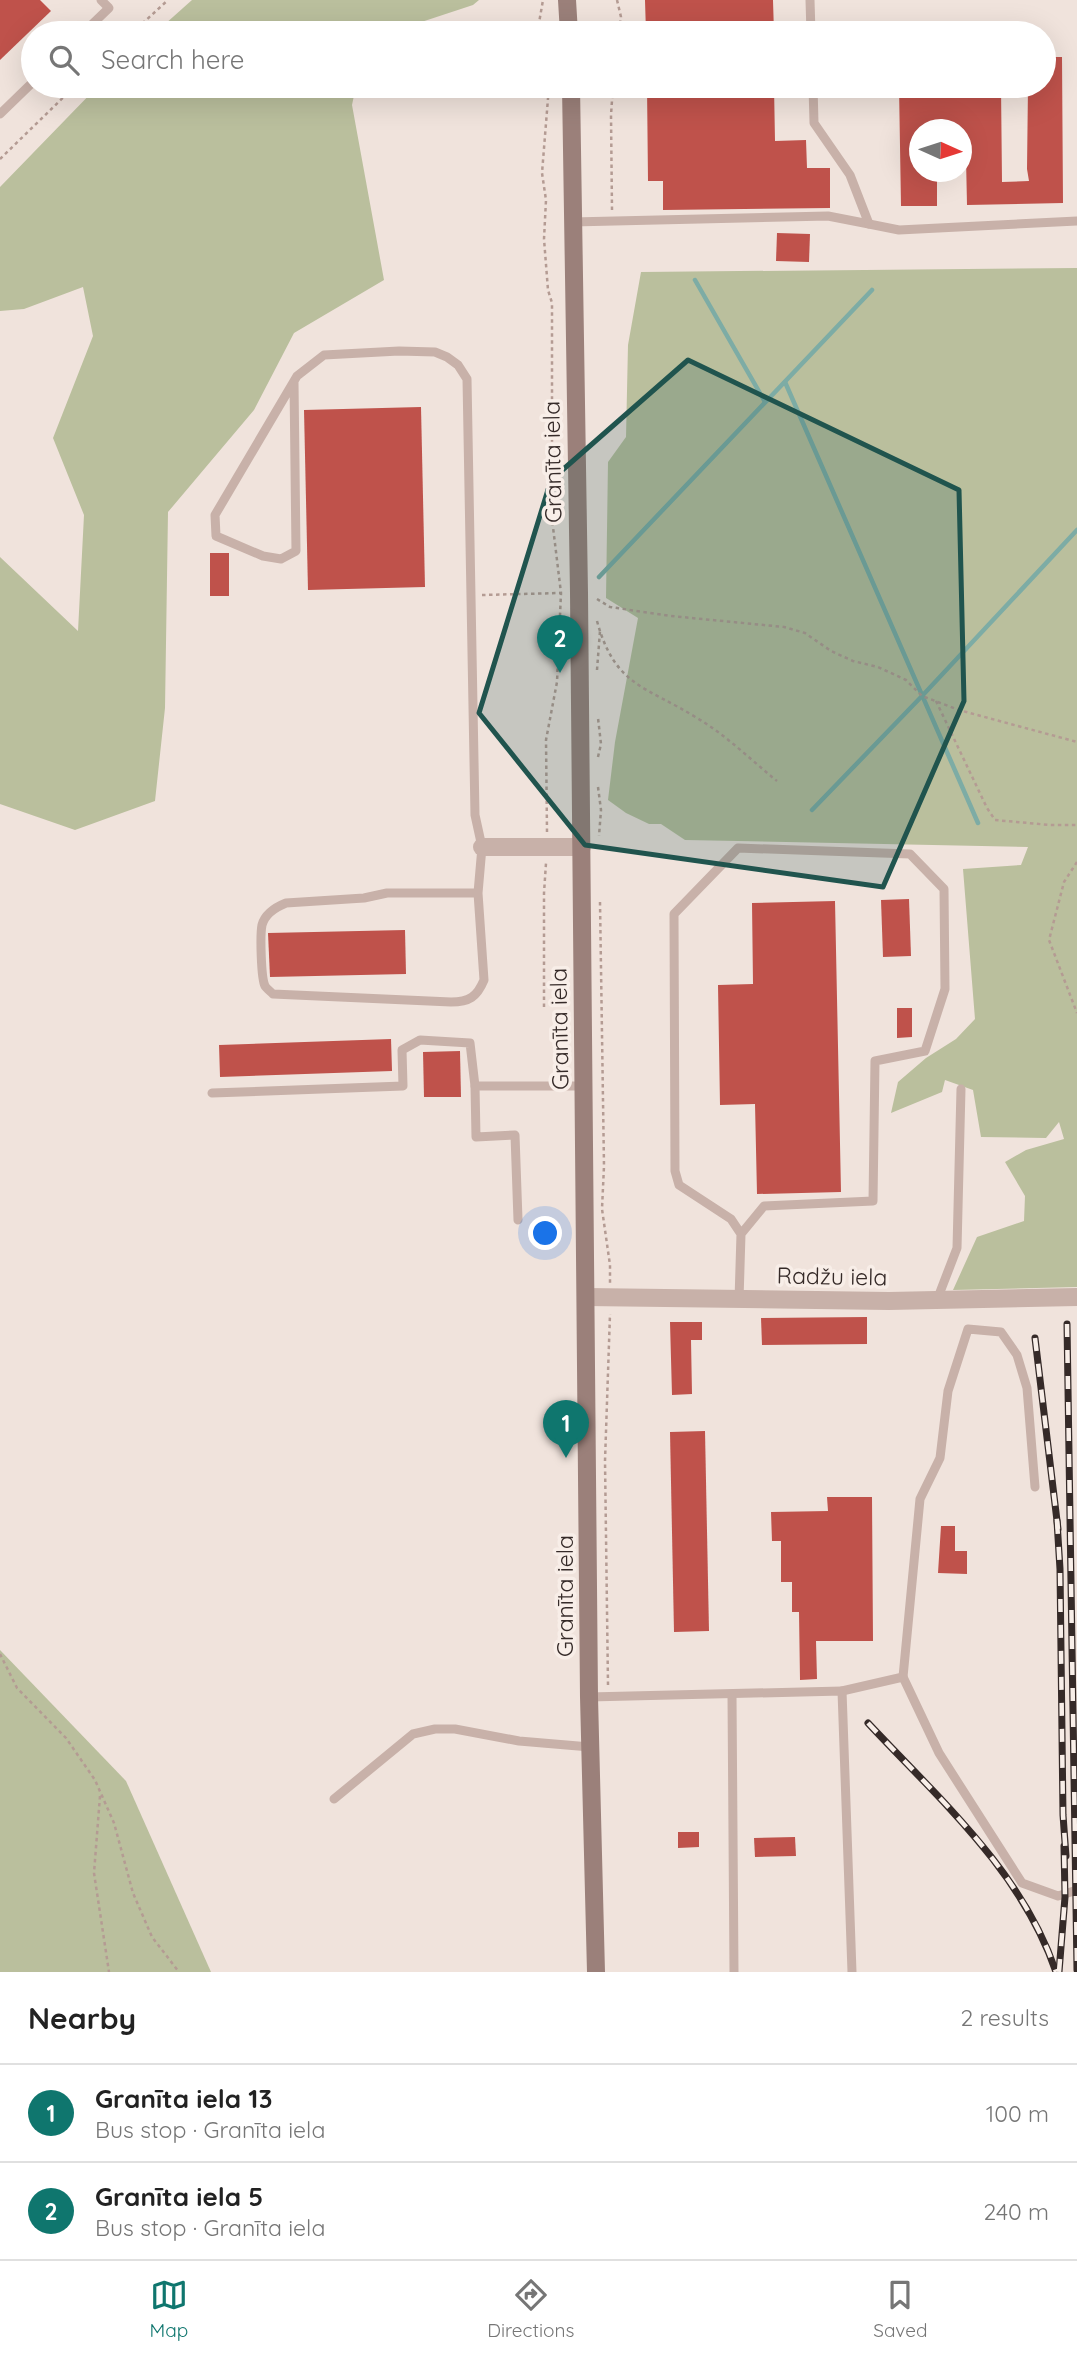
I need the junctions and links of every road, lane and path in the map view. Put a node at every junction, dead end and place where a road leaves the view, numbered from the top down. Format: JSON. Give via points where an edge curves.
{"nodes":[{"id":1,"x":101,"y":0,"type":"edge"},
{"id":2,"x":168,"y":0,"type":"edge"},
{"id":3,"x":543,"y":0,"type":"edge"},
{"id":4,"x":567,"y":0,"type":"edge"},
{"id":5,"x":617,"y":0,"type":"edge"},
{"id":6,"x":810,"y":0,"type":"edge"},
{"id":7,"x":95,"y":21,"type":"edge"},
{"id":8,"x":145,"y":21,"type":"edge"},
{"id":9,"x":540,"y":21,"type":"edge"},
{"id":10,"x":568,"y":21,"type":"edge"},
{"id":11,"x":620,"y":21,"type":"edge"},
{"id":12,"x":811,"y":21,"type":"edge"},
{"id":13,"x":21,"y":94,"type":"edge"},
{"id":14,"x":63,"y":98,"type":"edge"},
{"id":15,"x":548,"y":98,"type":"edge"},
{"id":16,"x":571,"y":98,"type":"edge"},
{"id":17,"x":612,"y":98,"type":"edge"},
{"id":18,"x":813,"y":98,"type":"edge"},
{"id":19,"x":0,"y":114,"type":"edge"},
{"id":20,"x":0,"y":159,"type":"edge"},
{"id":21,"x":612,"y":221,"type":"junction"},
{"id":22,"x":1077,"y":221,"type":"edge"},
{"id":23,"x":572,"y":222,"type":"junction"},
{"id":24,"x":869,"y":224,"type":"junction"},
{"id":25,"x":294,"y":382,"type":"junction"},
{"id":26,"x":561,"y":593,"type":"junction"},
{"id":27,"x":579,"y":593,"type":"junction"},
{"id":28,"x":472,"y":596,"type":"junction"},
{"id":29,"x":595,"y":612,"type":"dead end"},
{"id":30,"x":936,"y":701,"type":"junction"},
{"id":31,"x":1077,"y":742,"type":"edge"},
{"id":32,"x":777,"y":782,"type":"dead end"},
{"id":33,"x":1077,"y":825,"type":"edge"},
{"id":34,"x":547,"y":847,"type":"junction"},
{"id":35,"x":582,"y":847,"type":"junction"},
{"id":36,"x":482,"y":848,"type":"junction"},
{"id":37,"x":1077,"y":862,"type":"edge"},
{"id":38,"x":478,"y":893,"type":"junction"},
{"id":39,"x":544,"y":1007,"type":"dead end"},
{"id":40,"x":1077,"y":1013,"type":"edge"},
{"id":41,"x":475,"y":1086,"type":"junction"},
{"id":42,"x":584,"y":1086,"type":"junction"},
{"id":43,"x":961,"y":1089,"type":"dead end"},
{"id":44,"x":212,"y":1093,"type":"dead end"},
{"id":45,"x":518,"y":1220,"type":"dead end"},
{"id":46,"x":741,"y":1234,"type":"junction"},
{"id":47,"x":586,"y":1297,"type":"junction"},
{"id":48,"x":1077,"y":1297,"type":"edge"},
{"id":49,"x":739,"y":1300,"type":"junction"},
{"id":50,"x":937,"y":1300,"type":"junction"},
{"id":51,"x":1035,"y":1487,"type":"dead end"},
{"id":52,"x":0,"y":1654,"type":"edge"},
{"id":53,"x":903,"y":1677,"type":"junction"},
{"id":54,"x":842,"y":1691,"type":"junction"},
{"id":55,"x":732,"y":1695,"type":"junction"},
{"id":56,"x":589,"y":1697,"type":"junction"},
{"id":57,"x":590,"y":1747,"type":"junction"},
{"id":58,"x":100,"y":1793,"type":"junction"},
{"id":59,"x":334,"y":1798,"type":"dead end"},
{"id":60,"x":1077,"y":1890,"type":"edge"},
{"id":61,"x":109,"y":1972,"type":"edge"},
{"id":62,"x":179,"y":1972,"type":"edge"},
{"id":63,"x":596,"y":1972,"type":"edge"},
{"id":64,"x":734,"y":1972,"type":"edge"},
{"id":65,"x":852,"y":1972,"type":"edge"}],
"edges":[{"from":1,"to":7,"type":"lane","via":[[109,8]]},
{"from":2,"to":8,"type":"path"},
{"from":3,"to":9,"type":"path"},
{"from":4,"to":10,"type":"main road"},
{"from":5,"to":11,"type":"path"},
{"from":6,"to":12,"type":"lane"},
{"from":13,"to":19,"type":"lane"},
{"from":14,"to":20,"type":"path"},
{"from":15,"to":26,"type":"path","via":[[542,173],[552,303],[552,519]]},
{"from":16,"to":23,"type":"main road","name":"Granīta iela"},
{"from":17,"to":21,"type":"path"},
{"from":18,"to":24,"type":"lane","via":[[814,123],[850,175]]},
{"from":21,"to":23,"type":"lane"},
{"from":21,"to":24,"type":"lane","via":[[828,216]]},
{"from":22,"to":24,"type":"lane","via":[[899,230]]},
{"from":23,"to":27,"type":"main road","name":"Granīta iela"},
{"from":25,"to":25,"type":"lane","via":[[296,551],[281,559],[216,536],[215,514]]},
{"from":25,"to":28,"type":"lane","via":[[324,355],[435,352],[458,366],[467,379]]},
{"from":26,"to":27,"type":"path"},
{"from":26,"to":28,"type":"path"},
{"from":26,"to":34,"type":"path","via":[[557,682],[546,740]]},
{"from":27,"to":30,"type":"path","via":[[610,607],[805,632],[831,651],[906,680],[922,696]]},
{"from":27,"to":35,"type":"main road","name":"Granīta iela"},
{"from":28,"to":36,"type":"lane","via":[[475,815]]},
{"from":29,"to":32,"type":"path","via":[[620,671],[633,683],[698,718]]},
{"from":30,"to":31,"type":"path"},
{"from":30,"to":33,"type":"path","via":[[995,820]]},
{"from":34,"to":35,"type":"street"},
{"from":34,"to":36,"type":"street"},
{"from":34,"to":39,"type":"path"},
{"from":35,"to":42,"type":"main road","name":"Granīta iela"},
{"from":36,"to":38,"type":"lane"},
{"from":37,"to":40,"type":"path","via":[[1064,882],[1049,940]]},
{"from":38,"to":38,"type":"lane","via":[[484,981],[472,999],[451,1002],[273,994],[265,987],[262,925],[277,906],[381,893]]},
{"from":41,"to":42,"type":"lane"},
{"from":41,"to":44,"type":"lane","via":[[470,1043],[420,1040],[402,1050],[403,1086]]},
{"from":41,"to":45,"type":"lane","via":[[477,1136],[515,1135]]},
{"from":42,"to":47,"type":"main road","name":"Granīta iela"},
{"from":43,"to":50,"type":"lane","via":[[957,1248]]},
{"from":46,"to":46,"type":"lane","via":[[731,1219],[679,1185],[675,1171],[674,914],[738,848],[910,853],[944,889],[945,989],[925,1051],[875,1062],[873,1201],[764,1206]]},
{"from":46,"to":49,"type":"lane"},
{"from":47,"to":49,"type":"street","name":"Radžu iela"},
{"from":47,"to":56,"type":"main road","name":"Granīta iela"},
{"from":48,"to":50,"type":"street","name":"Radžu iela"},
{"from":49,"to":50,"type":"street","name":"Radžu iela"},
{"from":51,"to":53,"type":"lane","via":[[1027,1388],[1017,1356],[1001,1332],[968,1329],[948,1391],[940,1458],[920,1499]]},
{"from":52,"to":58,"type":"path","via":[[17,1688],[66,1738]]},
{"from":53,"to":54,"type":"lane"},
{"from":53,"to":60,"type":"lane","via":[[939,1753],[1022,1882],[1058,1896]]},
{"from":54,"to":55,"type":"lane"},
{"from":54,"to":65,"type":"lane"},
{"from":55,"to":56,"type":"lane"},
{"from":55,"to":64,"type":"lane"},
{"from":56,"to":57,"type":"main road","name":"Granīta iela"},
{"from":57,"to":59,"type":"lane","via":[[435,1729],[413,1734]]},
{"from":57,"to":63,"type":"main road","name":"Granīta iela"},
{"from":58,"to":61,"type":"path","via":[[94,1873]]},
{"from":58,"to":62,"type":"path","via":[[152,1937]]}]}
